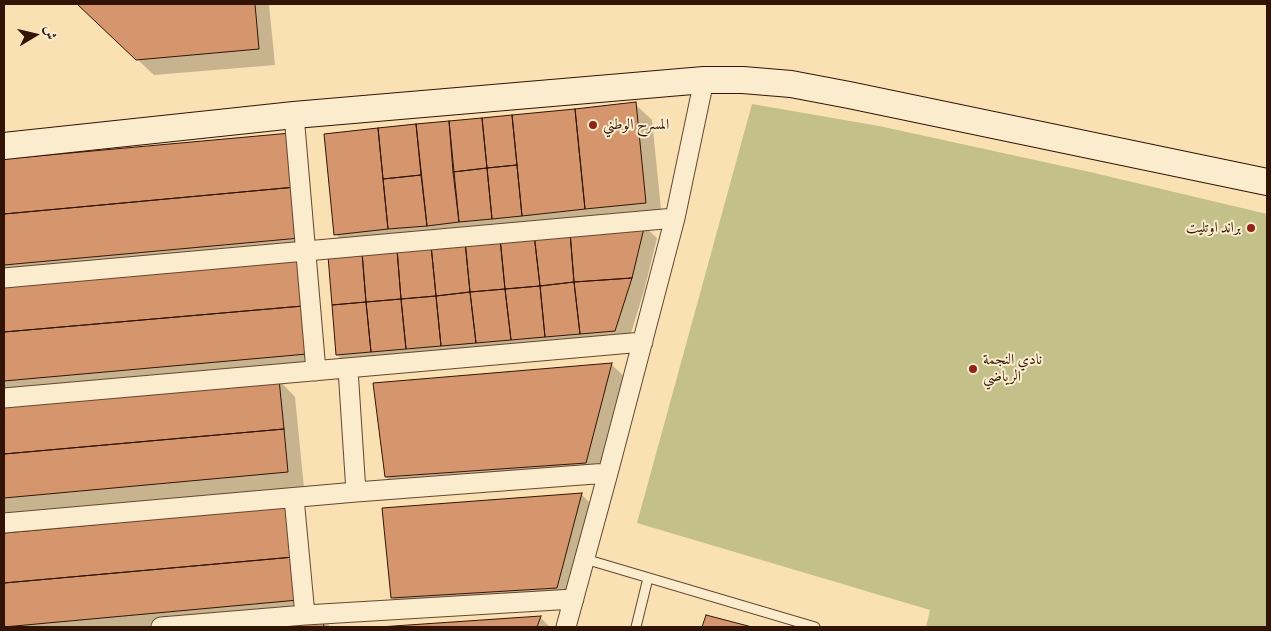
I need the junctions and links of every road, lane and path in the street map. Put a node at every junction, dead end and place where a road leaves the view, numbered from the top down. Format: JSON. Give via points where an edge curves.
{"nodes":[{"id":1,"x":704,"y":80,"type":"junction"},
{"id":2,"x":294,"y":115,"type":"junction"},
{"id":3,"x":4,"y":146,"type":"edge"},
{"id":4,"x":1267,"y":182,"type":"edge"},
{"id":5,"x":675,"y":218,"type":"junction"},
{"id":6,"x":307,"y":251,"type":"junction"},
{"id":7,"x":4,"y":278,"type":"edge"},
{"id":8,"x":643,"y":342,"type":"junction"},
{"id":9,"x":348,"y":369,"type":"junction"},
{"id":10,"x":316,"y":371,"type":"junction"},
{"id":11,"x":4,"y":398,"type":"edge"},
{"id":12,"x":608,"y":473,"type":"junction"},
{"id":13,"x":356,"y":492,"type":"junction"},
{"id":14,"x":294,"y":498,"type":"junction"},
{"id":15,"x":4,"y":523,"type":"edge"},
{"id":16,"x":585,"y":559,"type":"junction"},
{"id":17,"x":648,"y":578,"type":"junction"},
{"id":18,"x":574,"y":600,"type":"junction"},
{"id":19,"x":306,"y":614,"type":"junction"},
{"id":20,"x":334,"y":620,"type":"edge"},
{"id":21,"x":161,"y":627,"type":"edge"},
{"id":22,"x":566,"y":627,"type":"edge"},
{"id":23,"x":636,"y":627,"type":"edge"},
{"id":24,"x":815,"y":627,"type":"edge"}],
"edges":[{"from":1,"to":2,"type":"street"},
{"from":1,"to":4,"type":"street","via":[[791,84]]},
{"from":1,"to":5,"type":"street"},
{"from":2,"to":3,"type":"street"},
{"from":2,"to":6,"type":"street"},
{"from":5,"to":6,"type":"street"},
{"from":5,"to":8,"type":"street"},
{"from":6,"to":7,"type":"street"},
{"from":6,"to":10,"type":"street"},
{"from":8,"to":9,"type":"street"},
{"from":8,"to":12,"type":"street"},
{"from":9,"to":10,"type":"street"},
{"from":9,"to":13,"type":"street"},
{"from":10,"to":11,"type":"street"},
{"from":12,"to":13,"type":"street"},
{"from":12,"to":16,"type":"street"},
{"from":13,"to":14,"type":"street"},
{"from":14,"to":15,"type":"street"},
{"from":14,"to":19,"type":"street"},
{"from":16,"to":17,"type":"lane"},
{"from":16,"to":18,"type":"street"},
{"from":17,"to":23,"type":"lane"},
{"from":17,"to":24,"type":"lane"},
{"from":18,"to":20,"type":"street"},
{"from":18,"to":22,"type":"street"},
{"from":19,"to":20,"type":"street"},
{"from":19,"to":21,"type":"street"}]}
